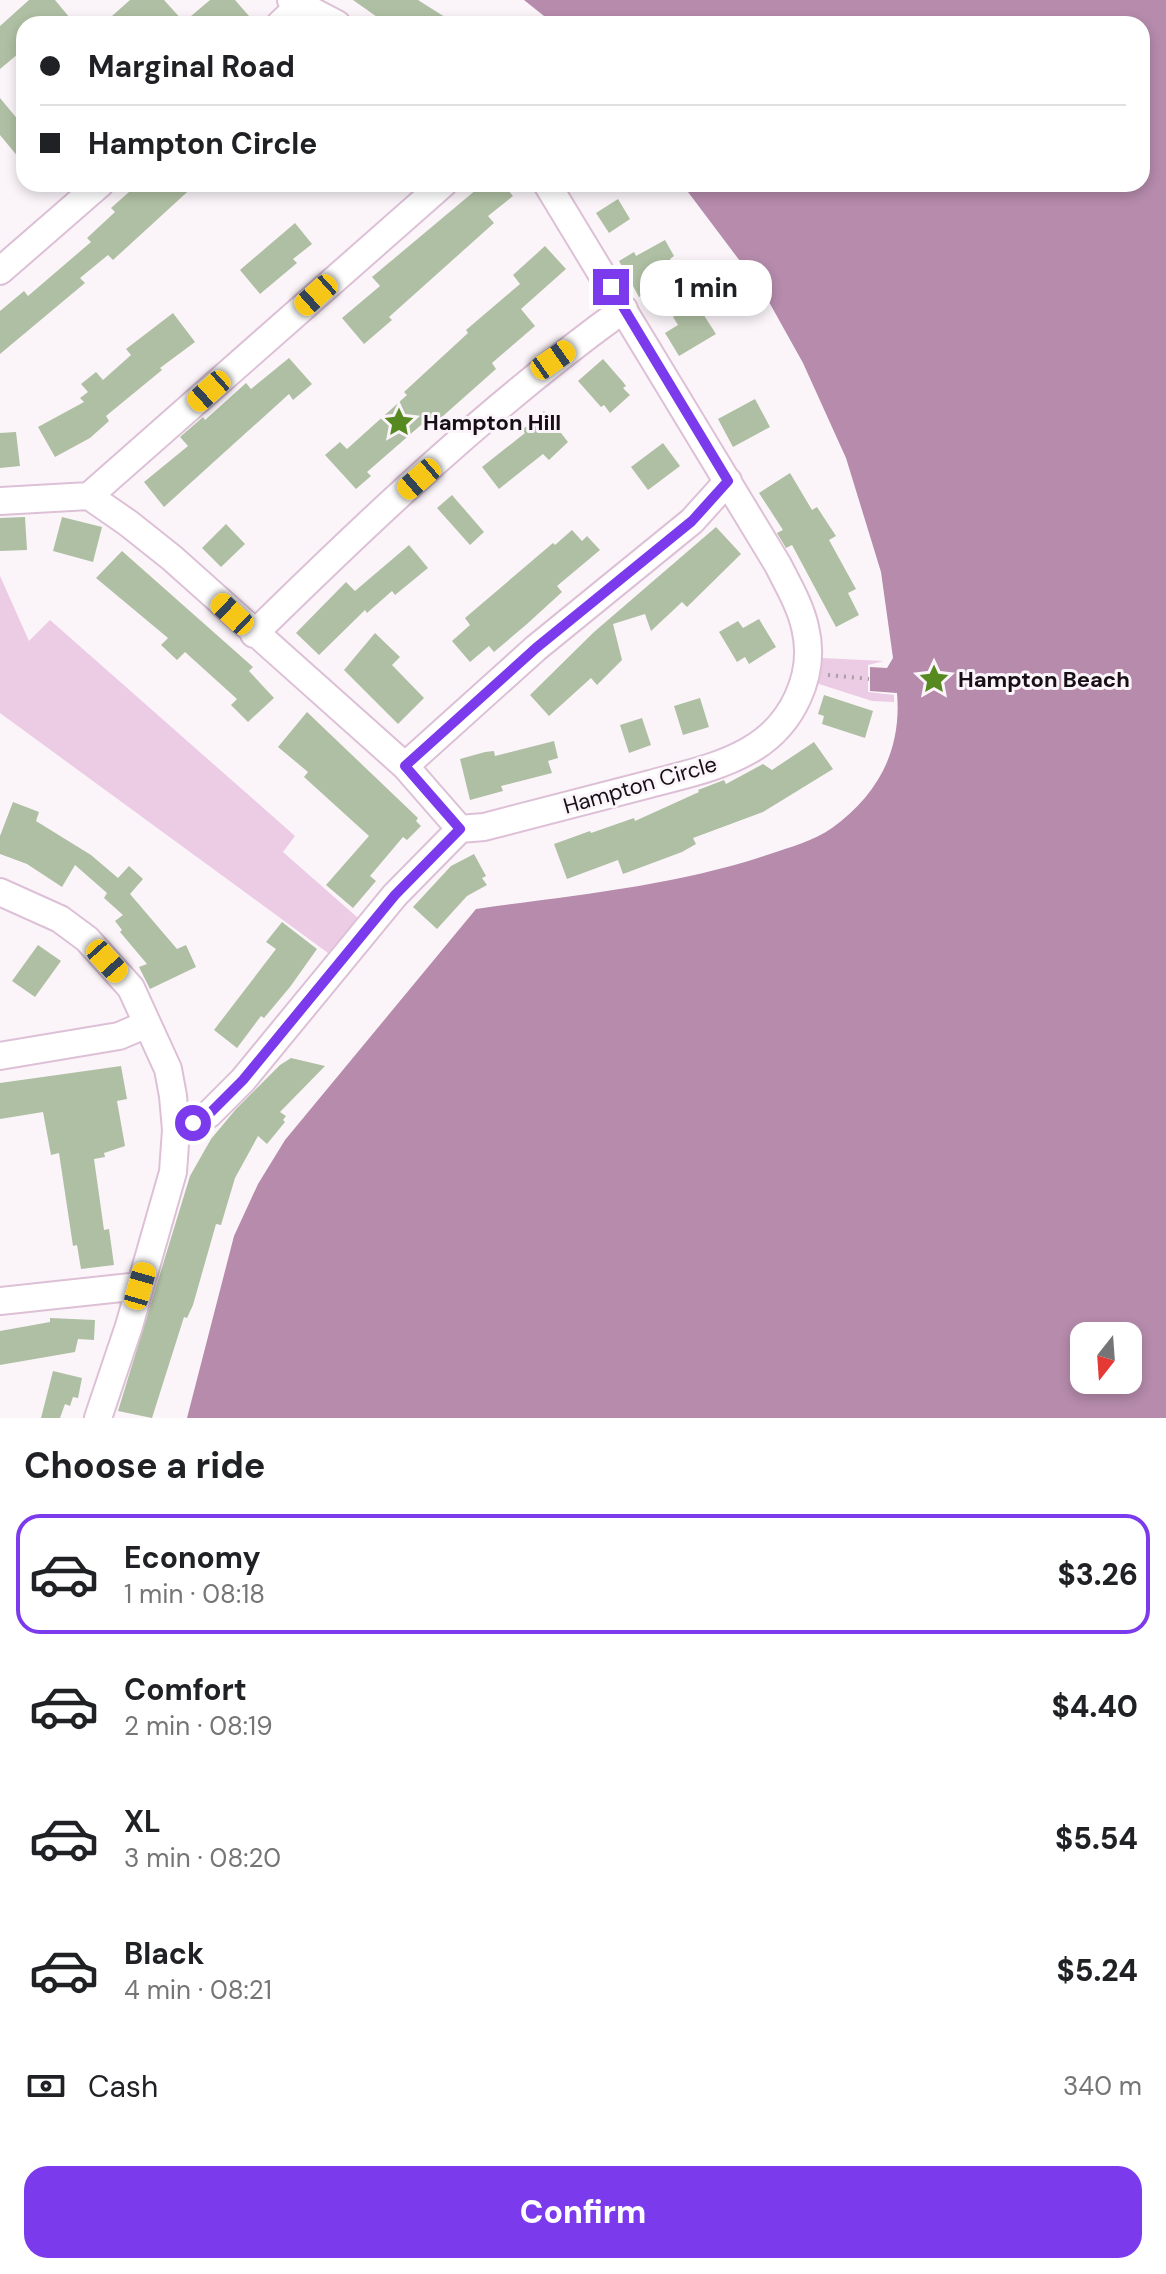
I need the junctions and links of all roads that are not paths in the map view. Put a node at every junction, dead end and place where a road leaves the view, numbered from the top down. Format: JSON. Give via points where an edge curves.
{"nodes":[{"id":1,"x":296,"y":3,"type":"edge"},
{"id":2,"x":321,"y":16,"type":"edge"},
{"id":3,"x":91,"y":192,"type":"edge"},
{"id":4,"x":434,"y":192,"type":"edge"},
{"id":5,"x":552,"y":192,"type":"edge"},
{"id":6,"x":0,"y":271,"type":"edge"},
{"id":7,"x":624,"y":309,"type":"junction"},
{"id":8,"x":728,"y":481,"type":"junction"},
{"id":9,"x":89,"y":496,"type":"junction"},
{"id":10,"x":0,"y":501,"type":"edge"},
{"id":11,"x":254,"y":634,"type":"junction"},
{"id":12,"x":405,"y":766,"type":"junction"},
{"id":13,"x":460,"y":829,"type":"junction"},
{"id":14,"x":0,"y":892,"type":"edge"},
{"id":15,"x":147,"y":1024,"type":"junction"},
{"id":16,"x":0,"y":1056,"type":"edge"},
{"id":17,"x":176,"y":1132,"type":"junction"},
{"id":18,"x":140,"y":1286,"type":"junction"},
{"id":19,"x":0,"y":1301,"type":"edge"},
{"id":20,"x":98,"y":1418,"type":"edge"}],
"edges":[{"from":1,"to":2,"type":"street"},
{"from":3,"to":6,"type":"street"},
{"from":4,"to":9,"type":"street"},
{"from":5,"to":7,"type":"street","name":"Hampton Circle"},
{"from":7,"to":8,"type":"street","name":"Hampton Circle"},
{"from":7,"to":11,"type":"street","via":[[508,398]]},
{"from":8,"to":12,"type":"street","via":[[692,521],[536,648]]},
{"from":8,"to":13,"type":"street","name":"Hampton Circle","via":[[805,626],[807,671],[787,716],[749,751],[717,765]]},
{"from":9,"to":10,"type":"street"},
{"from":9,"to":11,"type":"street","via":[[172,558]]},
{"from":11,"to":12,"type":"street"},
{"from":12,"to":13,"type":"street"},
{"from":13,"to":17,"type":"street","via":[[395,895],[243,1080],[209,1114]]},
{"from":14,"to":15,"type":"street","via":[[60,919],[87,939],[131,988]]},
{"from":15,"to":16,"type":"street","via":[[119,1036]]},
{"from":15,"to":17,"type":"street","via":[[168,1069]]},
{"from":17,"to":18,"type":"street","via":[[173,1172]]},
{"from":18,"to":19,"type":"street"},
{"from":18,"to":20,"type":"street"}]}
